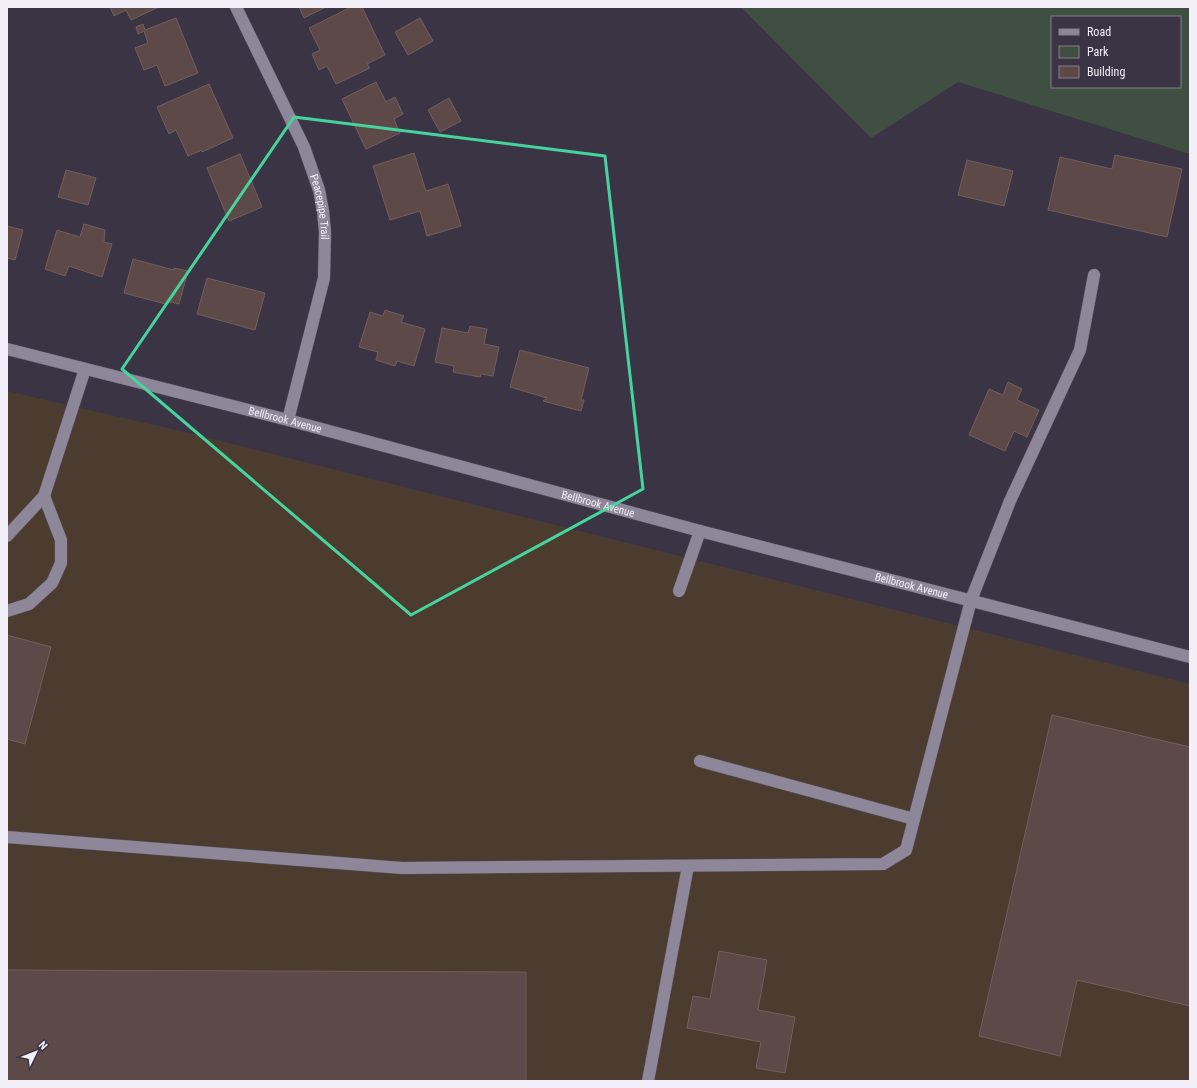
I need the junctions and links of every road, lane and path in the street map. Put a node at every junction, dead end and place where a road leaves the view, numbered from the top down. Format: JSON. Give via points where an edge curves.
{"nodes":[{"id":1,"x":236,"y":7,"type":"edge"},
{"id":2,"x":1094,"y":275,"type":"dead end"},
{"id":3,"x":7,"y":349,"type":"edge"},
{"id":4,"x":85,"y":369,"type":"junction"},
{"id":5,"x":288,"y":420,"type":"junction"},
{"id":6,"x":44,"y":496,"type":"junction"},
{"id":7,"x":700,"y":531,"type":"junction"},
{"id":8,"x":7,"y":536,"type":"edge"},
{"id":9,"x":679,"y":592,"type":"dead end"},
{"id":10,"x":971,"y":600,"type":"junction"},
{"id":11,"x":7,"y":611,"type":"edge"},
{"id":12,"x":1190,"y":657,"type":"edge"},
{"id":13,"x":700,"y":761,"type":"dead end"},
{"id":14,"x":914,"y":819,"type":"junction"},
{"id":15,"x":7,"y":837,"type":"edge"},
{"id":16,"x":688,"y":866,"type":"junction"},
{"id":17,"x":648,"y":1081,"type":"edge"}],
"edges":[{"from":1,"to":5,"type":"street","name":"Peacepipe Trail","via":[[304,147],[323,211],[324,278]]},
{"from":2,"to":10,"type":"street","via":[[1080,350],[1010,501]]},
{"from":3,"to":4,"type":"street","name":"Bellbrook Avenue"},
{"from":4,"to":5,"type":"street","name":"Bellbrook Avenue"},
{"from":4,"to":6,"type":"street"},
{"from":5,"to":7,"type":"street","name":"Bellbrook Avenue"},
{"from":6,"to":8,"type":"street"},
{"from":6,"to":11,"type":"street","via":[[61,540],[61,563],[52,583],[29,604]]},
{"from":7,"to":9,"type":"street"},
{"from":7,"to":10,"type":"street","name":"Bellbrook Avenue"},
{"from":10,"to":12,"type":"street","name":"Bellbrook Avenue"},
{"from":10,"to":14,"type":"street"},
{"from":13,"to":14,"type":"street"},
{"from":14,"to":16,"type":"street","via":[[906,850],[883,864]]},
{"from":15,"to":16,"type":"street","via":[[402,868]]},
{"from":16,"to":17,"type":"street"}]}
